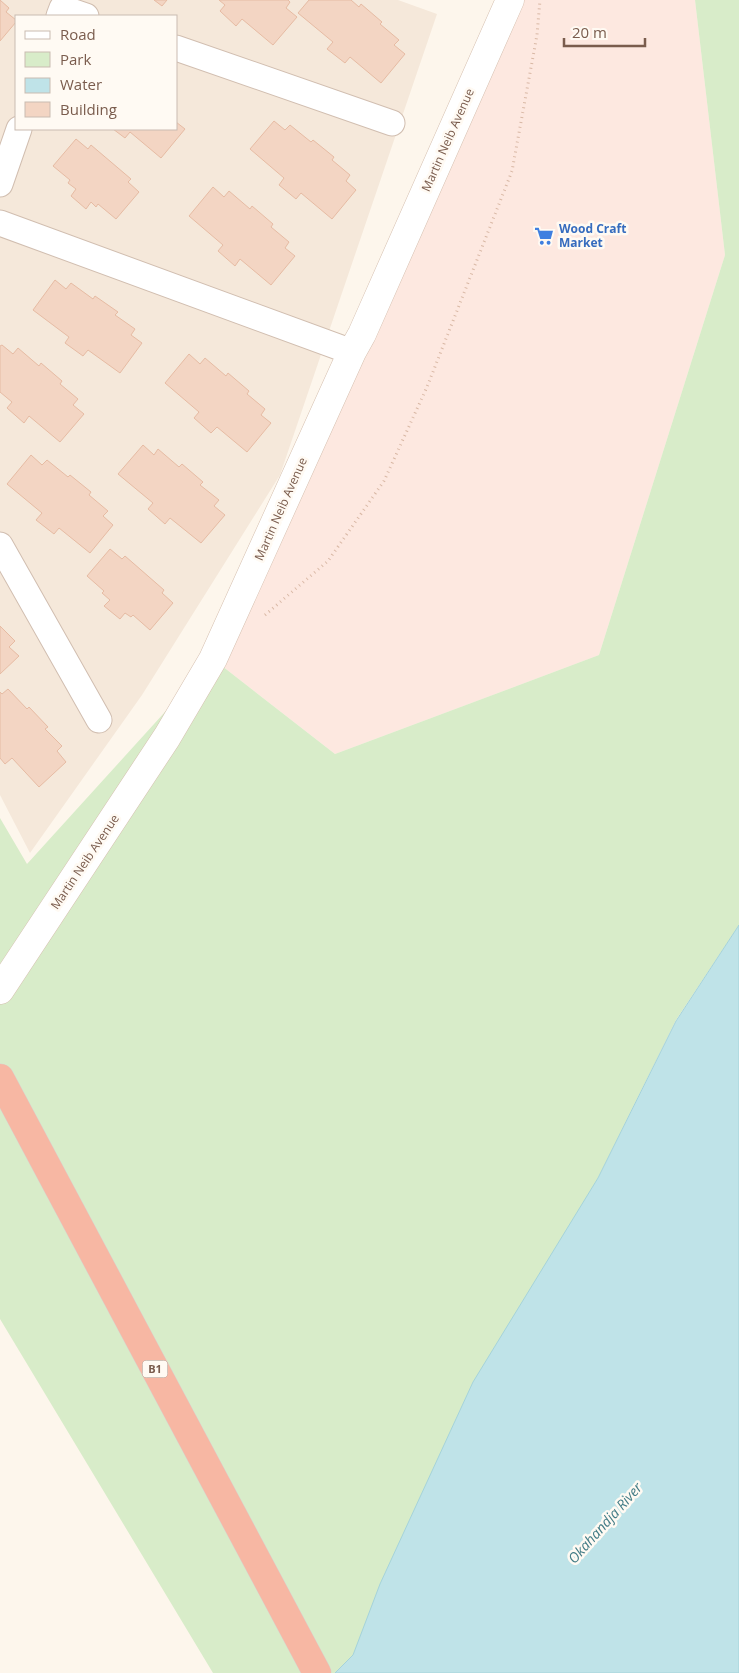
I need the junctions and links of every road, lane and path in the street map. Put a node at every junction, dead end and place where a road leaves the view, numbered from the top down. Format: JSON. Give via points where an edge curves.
{"nodes":[{"id":1,"x":510,"y":0,"type":"edge"},
{"id":2,"x":540,"y":0,"type":"edge"},
{"id":3,"x":59,"y":8,"type":"edge"},
{"id":4,"x":83,"y":15,"type":"edge"},
{"id":5,"x":178,"y":49,"type":"edge"},
{"id":6,"x":392,"y":123,"type":"dead end"},
{"id":7,"x":19,"y":130,"type":"edge"},
{"id":8,"x":0,"y":184,"type":"edge"},
{"id":9,"x":0,"y":223,"type":"edge"},
{"id":10,"x":352,"y":352,"type":"junction"},
{"id":11,"x":0,"y":546,"type":"edge"},
{"id":12,"x":263,"y":616,"type":"dead end"},
{"id":13,"x":99,"y":720,"type":"dead end"},
{"id":14,"x":0,"y":990,"type":"edge"},
{"id":15,"x":0,"y":1078,"type":"edge"},
{"id":16,"x":313,"y":1667,"type":"edge"}],
"edges":[{"from":1,"to":10,"type":"main road","name":"Martin Neib Avenue"},
{"from":2,"to":12,"type":"path","via":[[537,34],[512,172],[428,386],[384,481],[328,561]]},
{"from":3,"to":4,"type":"street"},
{"from":5,"to":6,"type":"street"},
{"from":7,"to":8,"type":"street"},
{"from":9,"to":10,"type":"street"},
{"from":10,"to":14,"type":"main road","name":"Martin Neib Avenue","via":[[213,659],[167,737]]},
{"from":11,"to":13,"type":"street"},
{"from":15,"to":16,"type":"highway","number":"B1"}]}
